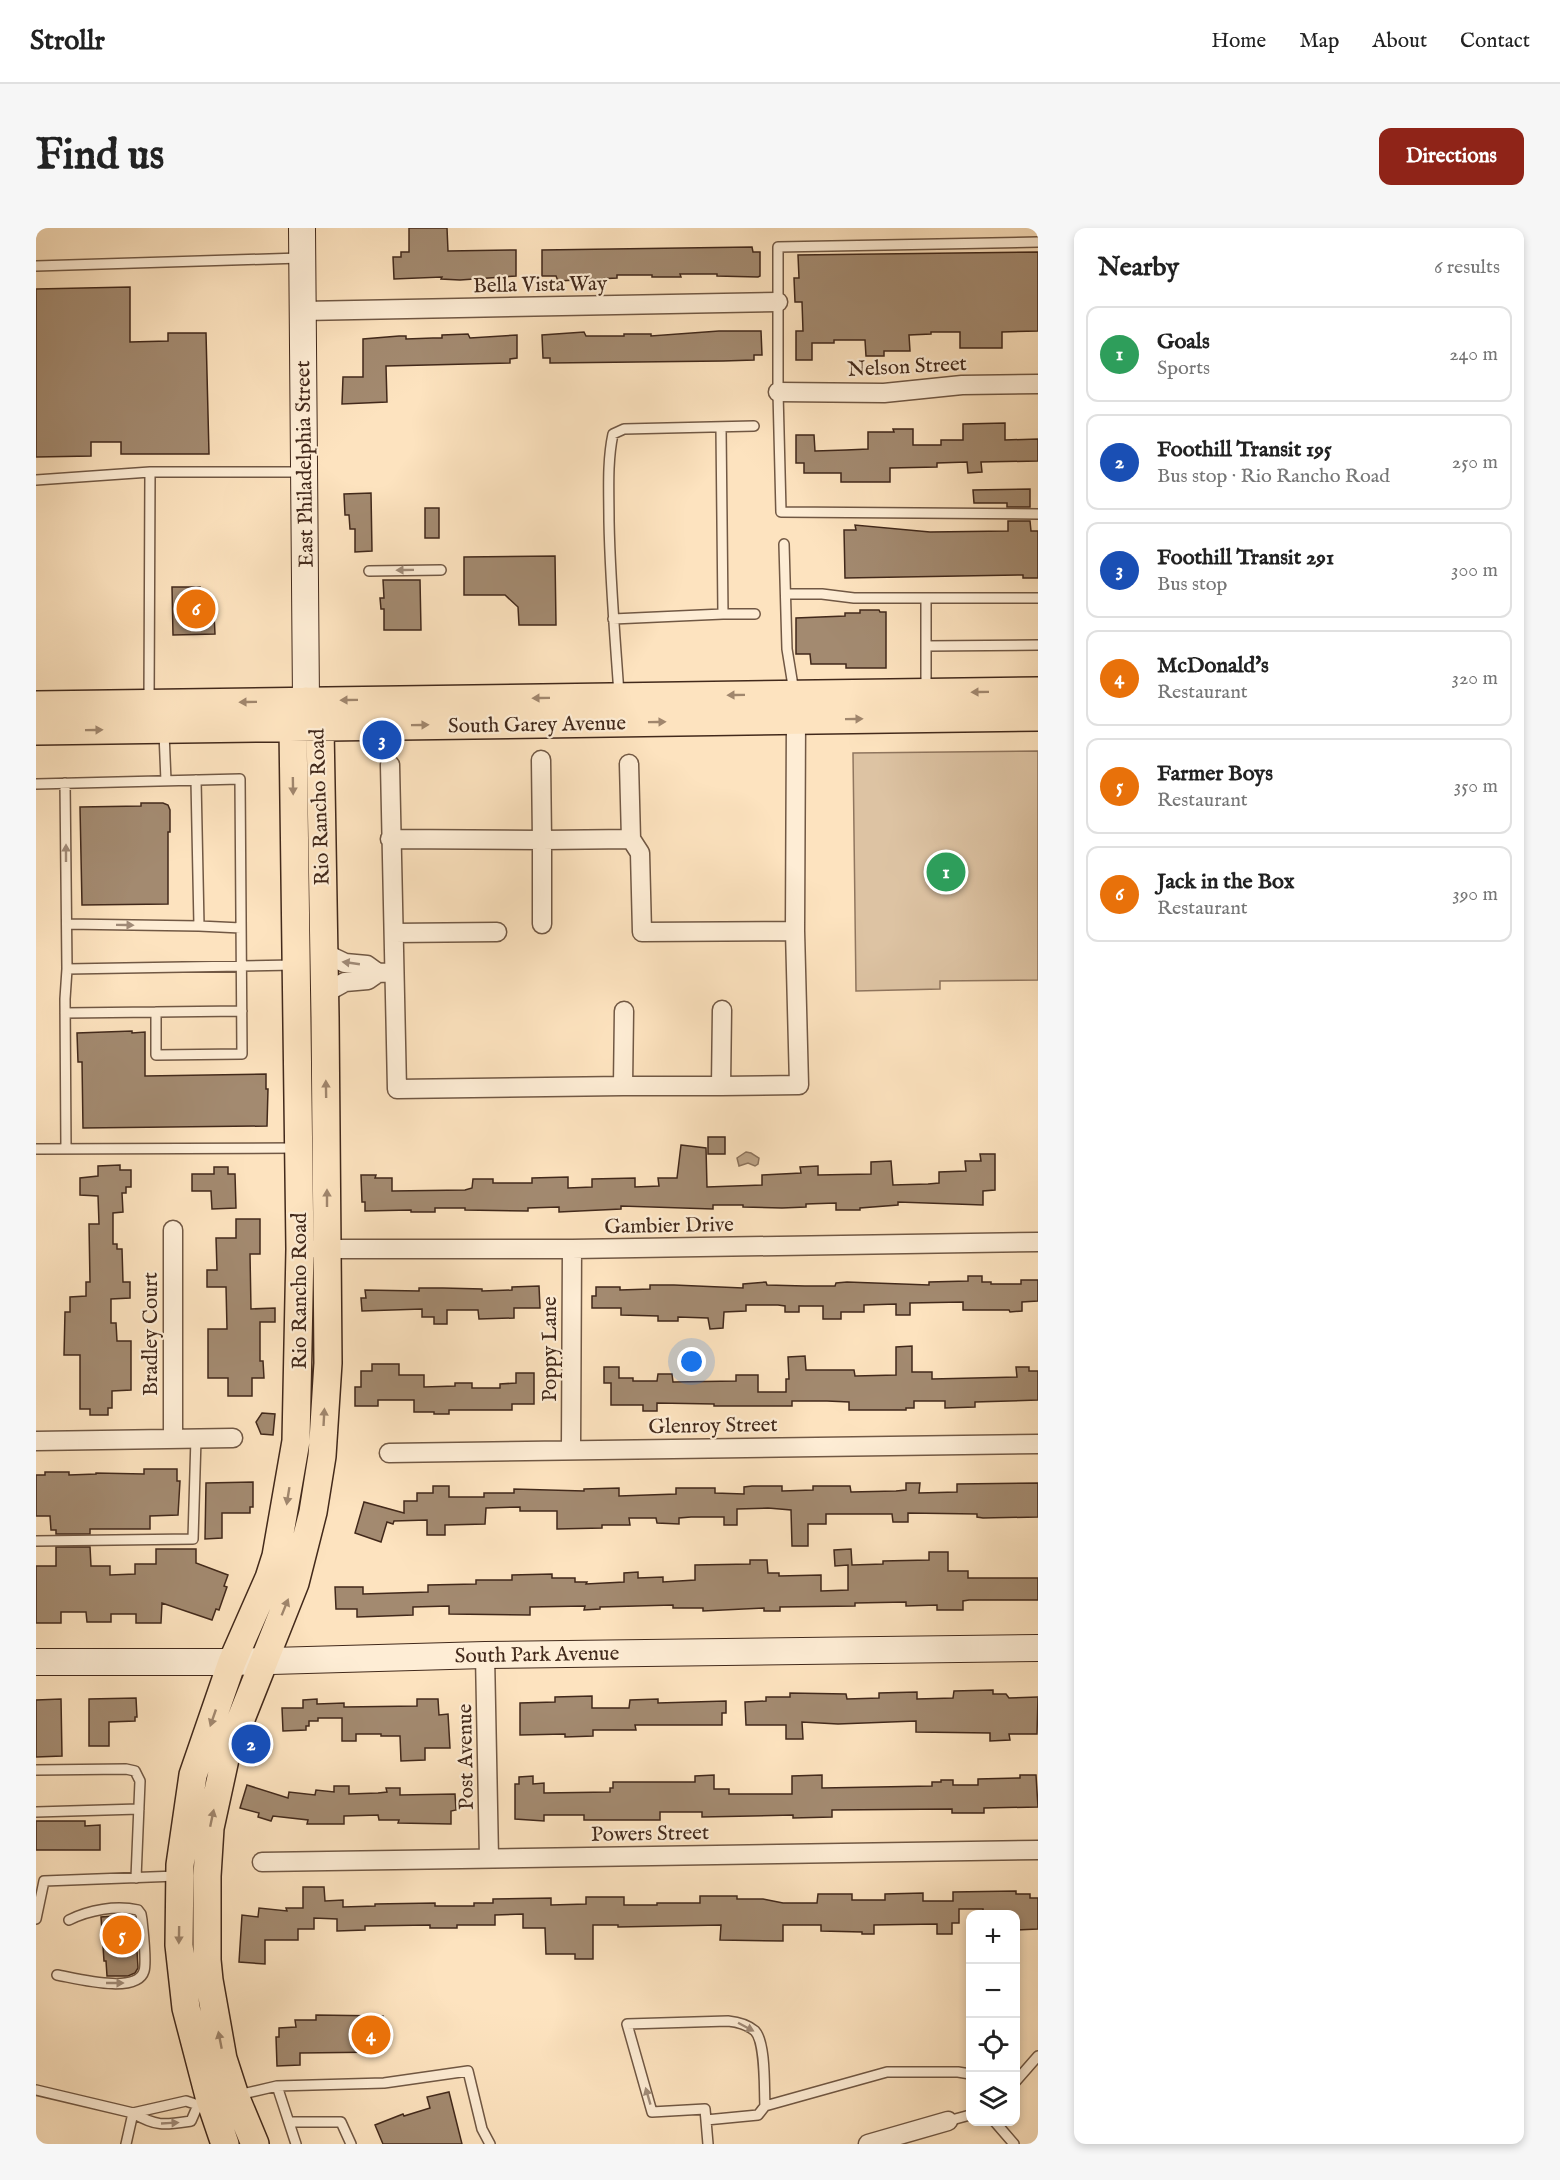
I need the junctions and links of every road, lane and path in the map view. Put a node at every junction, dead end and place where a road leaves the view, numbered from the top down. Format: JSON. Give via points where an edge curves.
{"nodes":[{"id":1,"x":302,"y":228,"type":"edge"},
{"id":2,"x":1038,"y":242,"type":"edge"},
{"id":3,"x":302,"y":258,"type":"junction"},
{"id":4,"x":36,"y":267,"type":"edge"},
{"id":5,"x":778,"y":302,"type":"junction"},
{"id":6,"x":303,"y":310,"type":"junction"},
{"id":7,"x":1038,"y":384,"type":"edge"},
{"id":8,"x":778,"y":392,"type":"junction"},
{"id":9,"x":754,"y":426,"type":"dead end"},
{"id":10,"x":721,"y":428,"type":"junction"},
{"id":11,"x":150,"y":472,"type":"junction"},
{"id":12,"x":304,"y":472,"type":"junction"},
{"id":13,"x":36,"y":480,"type":"edge"},
{"id":14,"x":1038,"y":514,"type":"edge"},
{"id":15,"x":784,"y":544,"type":"dead end"},
{"id":16,"x":441,"y":570,"type":"dead end"},
{"id":17,"x":369,"y":571,"type":"dead end"},
{"id":18,"x":786,"y":594,"type":"junction"},
{"id":19,"x":926,"y":598,"type":"junction"},
{"id":20,"x":1038,"y":598,"type":"edge"},
{"id":21,"x":723,"y":614,"type":"junction"},
{"id":22,"x":755,"y":614,"type":"dead end"},
{"id":23,"x":614,"y":619,"type":"junction"},
{"id":24,"x":1038,"y":645,"type":"edge"},
{"id":25,"x":926,"y":646,"type":"junction"},
{"id":26,"x":1038,"y":691,"type":"edge"},
{"id":27,"x":926,"y":693,"type":"junction"},
{"id":28,"x":619,"y":697,"type":"junction"},
{"id":29,"x":306,"y":701,"type":"junction"},
{"id":30,"x":149,"y":703,"type":"junction"},
{"id":31,"x":36,"y":705,"type":"edge"},
{"id":32,"x":795,"y":708,"type":"junction"},
{"id":33,"x":1038,"y":717,"type":"edge"},
{"id":34,"x":293,"y":727,"type":"junction"},
{"id":35,"x":320,"y":727,"type":"junction"},
{"id":36,"x":164,"y":729,"type":"junction"},
{"id":37,"x":36,"y":731,"type":"edge"},
{"id":38,"x":541,"y":760,"type":"dead end"},
{"id":39,"x":628,"y":764,"type":"dead end"},
{"id":40,"x":390,"y":765,"type":"dead end"},
{"id":41,"x":196,"y":780,"type":"junction"},
{"id":42,"x":166,"y":781,"type":"junction"},
{"id":43,"x":66,"y":783,"type":"junction"},
{"id":44,"x":36,"y":784,"type":"edge"},
{"id":45,"x":390,"y":839,"type":"junction"},
{"id":46,"x":631,"y":839,"type":"junction"},
{"id":47,"x":542,"y":840,"type":"junction"},
{"id":48,"x":67,"y":924,"type":"junction"},
{"id":49,"x":542,"y":924,"type":"dead end"},
{"id":50,"x":199,"y":926,"type":"junction"},
{"id":51,"x":241,"y":928,"type":"junction"},
{"id":52,"x":795,"y":931,"type":"junction"},
{"id":53,"x":497,"y":932,"type":"dead end"},
{"id":54,"x":394,"y":933,"type":"junction"},
{"id":55,"x":324,"y":953,"type":"junction"},
{"id":56,"x":296,"y":965,"type":"junction"},
{"id":57,"x":241,"y":966,"type":"junction"},
{"id":58,"x":67,"y":969,"type":"junction"},
{"id":59,"x":386,"y":973,"type":"junction"},
{"id":60,"x":325,"y":993,"type":"junction"},
{"id":61,"x":722,"y":1010,"type":"dead end"},
{"id":62,"x":242,"y":1011,"type":"junction"},
{"id":63,"x":624,"y":1011,"type":"dead end"},
{"id":64,"x":156,"y":1012,"type":"junction"},
{"id":65,"x":65,"y":1013,"type":"junction"},
{"id":66,"x":326,"y":1044,"type":"junction"},
{"id":67,"x":623,"y":1086,"type":"junction"},
{"id":68,"x":721,"y":1086,"type":"junction"},
{"id":69,"x":327,"y":1147,"type":"junction"},
{"id":70,"x":298,"y":1148,"type":"junction"},
{"id":71,"x":36,"y":1149,"type":"edge"},
{"id":72,"x":66,"y":1149,"type":"junction"},
{"id":73,"x":173,"y":1230,"type":"dead end"},
{"id":74,"x":1038,"y":1242,"type":"edge"},
{"id":75,"x":300,"y":1249,"type":"junction"},
{"id":76,"x":327,"y":1249,"type":"junction"},
{"id":77,"x":572,"y":1249,"type":"junction"},
{"id":78,"x":172,"y":1438,"type":"junction"},
{"id":79,"x":196,"y":1438,"type":"junction"},
{"id":80,"x":233,"y":1438,"type":"dead end"},
{"id":81,"x":36,"y":1441,"type":"edge"},
{"id":82,"x":1038,"y":1444,"type":"edge"},
{"id":83,"x":571,"y":1449,"type":"junction"},
{"id":84,"x":389,"y":1453,"type":"dead end"},
{"id":85,"x":36,"y":1541,"type":"edge"},
{"id":86,"x":1038,"y":1648,"type":"edge"},
{"id":87,"x":485,"y":1655,"type":"junction"},
{"id":88,"x":263,"y":1661,"type":"junction"},
{"id":89,"x":36,"y":1662,"type":"edge"},
{"id":90,"x":232,"y":1662,"type":"junction"},
{"id":91,"x":36,"y":1770,"type":"edge"},
{"id":92,"x":139,"y":1809,"type":"junction"},
{"id":93,"x":36,"y":1812,"type":"edge"},
{"id":94,"x":1038,"y":1850,"type":"edge"},
{"id":95,"x":489,"y":1858,"type":"junction"},
{"id":96,"x":262,"y":1862,"type":"dead end"},
{"id":97,"x":180,"y":1876,"type":"junction"},
{"id":98,"x":207,"y":1876,"type":"junction"},
{"id":99,"x":136,"y":1878,"type":"junction"},
{"id":100,"x":40,"y":1882,"type":"edge"},
{"id":101,"x":36,"y":1919,"type":"edge"},
{"id":102,"x":69,"y":1920,"type":"dead end"},
{"id":103,"x":57,"y":1975,"type":"dead end"},
{"id":104,"x":1038,"y":2056,"type":"edge"},
{"id":105,"x":966,"y":2073,"type":"edge"},
{"id":106,"x":1020,"y":2076,"type":"edge"},
{"id":107,"x":277,"y":2086,"type":"junction"},
{"id":108,"x":36,"y":2090,"type":"edge"},
{"id":109,"x":214,"y":2100,"type":"junction"},
{"id":110,"x":765,"y":2106,"type":"junction"},
{"id":111,"x":133,"y":2113,"type":"junction"},
{"id":112,"x":966,"y":2116,"type":"edge"},
{"id":113,"x":706,"y":2120,"type":"junction"},
{"id":114,"x":948,"y":2121,"type":"joint"},
{"id":115,"x":289,"y":2122,"type":"junction"},
{"id":116,"x":999,"y":2126,"type":"edge"},
{"id":117,"x":896,"y":2140,"type":"edge"},
{"id":118,"x":126,"y":2144,"type":"edge"},
{"id":119,"x":225,"y":2144,"type":"edge"},
{"id":120,"x":255,"y":2144,"type":"edge"},
{"id":121,"x":296,"y":2144,"type":"edge"},
{"id":122,"x":351,"y":2144,"type":"edge"},
{"id":123,"x":490,"y":2144,"type":"edge"},
{"id":124,"x":708,"y":2144,"type":"edge"},
{"id":125,"x":868,"y":2144,"type":"edge"},
{"id":126,"x":1014,"y":2144,"type":"edge"}],
"edges":[{"from":1,"to":3,"type":"street","name":"East Philadelphia Street"},
{"from":2,"to":5,"type":"lane","via":[[778,247]]},
{"from":3,"to":4,"type":"lane"},
{"from":3,"to":6,"type":"street","name":"East Philadelphia Street"},
{"from":5,"to":6,"type":"street","name":"Bella Vista Way"},
{"from":5,"to":8,"type":"lane"},
{"from":6,"to":12,"type":"street","name":"East Philadelphia Street"},
{"from":7,"to":8,"type":"street","name":"Nelson Street","via":[[962,385],[885,393]]},
{"from":8,"to":14,"type":"lane","via":[[781,512]]},
{"from":9,"to":10,"type":"lane"},
{"from":10,"to":21,"type":"lane"},
{"from":10,"to":23,"type":"lane","via":[[624,429],[612,434],[609,498]]},
{"from":11,"to":12,"type":"lane"},
{"from":11,"to":13,"type":"lane"},
{"from":11,"to":30,"type":"lane"},
{"from":12,"to":29,"type":"street","name":"East Philadelphia Street"},
{"from":15,"to":18,"type":"lane"},
{"from":16,"to":17,"type":"lane","one_way":true},
{"from":18,"to":19,"type":"lane"},
{"from":18,"to":32,"type":"lane","via":[[787,649]]},
{"from":19,"to":20,"type":"lane"},
{"from":19,"to":25,"type":"lane"},
{"from":21,"to":22,"type":"lane"},
{"from":21,"to":23,"type":"lane"},
{"from":23,"to":28,"type":"lane"},
{"from":24,"to":25,"type":"lane"},
{"from":25,"to":27,"type":"lane"},
{"from":26,"to":27,"type":"main road","one_way":true},
{"from":27,"to":32,"type":"main road","via":[[843,694],[806,710]]},
{"from":28,"to":29,"type":"main road","name":"South Garey Avenue","one_way":true},
{"from":32,"to":28,"type":"main road","name":"South Garey Avenue","one_way":true},
{"from":29,"to":30,"type":"main road","name":"South Garey Avenue","one_way":true},
{"from":29,"to":34,"type":"main road","name":"Rio Rancho Road"},
{"from":29,"to":35,"type":"main road","name":"Rio Rancho Road"},
{"from":30,"to":31,"type":"main road","name":"South Garey Avenue"},
{"from":32,"to":33,"type":"main road","name":"South Garey Avenue","one_way":true},
{"from":35,"to":32,"type":"main road","name":"South Garey Avenue","one_way":true,"via":[[754,721]]},
{"from":32,"to":52,"type":"street"},
{"from":34,"to":35,"type":"main road","name":"South Garey Avenue"},
{"from":34,"to":36,"type":"main road","name":"South Garey Avenue"},
{"from":34,"to":56,"type":"main road","name":"Rio Rancho Road","one_way":true},
{"from":35,"to":55,"type":"main road","name":"Rio Rancho Road"},
{"from":37,"to":36,"type":"main road","name":"South Garey Avenue","one_way":true},
{"from":36,"to":42,"type":"lane"},
{"from":38,"to":47,"type":"street"},
{"from":39,"to":46,"type":"street"},
{"from":40,"to":45,"type":"street"},
{"from":41,"to":42,"type":"lane"},
{"from":41,"to":50,"type":"lane"},
{"from":41,"to":51,"type":"lane","via":[[240,779]]},
{"from":42,"to":43,"type":"lane"},
{"from":43,"to":44,"type":"lane"},
{"from":48,"to":43,"type":"lane","one_way":true},
{"from":45,"to":47,"type":"street"},
{"from":45,"to":54,"type":"street"},
{"from":46,"to":47,"type":"street"},
{"from":46,"to":52,"type":"street","via":[[640,853],[642,932]]},
{"from":47,"to":49,"type":"street"},
{"from":48,"to":50,"type":"lane","one_way":true},
{"from":48,"to":58,"type":"lane"},
{"from":50,"to":51,"type":"lane"},
{"from":51,"to":57,"type":"lane"},
{"from":52,"to":68,"type":"street","via":[[798,1085]]},
{"from":53,"to":54,"type":"street"},
{"from":54,"to":59,"type":"street"},
{"from":59,"to":55,"type":"street","one_way":true,"via":[[367,965],[345,963]]},
{"from":55,"to":60,"type":"main road","name":"Rio Rancho Road"},
{"from":56,"to":57,"type":"lane"},
{"from":56,"to":66,"type":"main road","via":[[312,984],[313,1019]]},
{"from":56,"to":70,"type":"main road","name":"Rio Rancho Road"},
{"from":57,"to":58,"type":"lane"},
{"from":57,"to":62,"type":"lane"},
{"from":58,"to":65,"type":"lane"},
{"from":59,"to":60,"type":"street","via":[[368,981],[345,982]]},
{"from":59,"to":67,"type":"street","via":[[397,1089]]},
{"from":60,"to":66,"type":"main road","name":"Rio Rancho Road"},
{"from":61,"to":68,"type":"street"},
{"from":62,"to":64,"type":"lane"},
{"from":62,"to":64,"type":"lane","via":[[242,1054],[156,1054]]},
{"from":63,"to":67,"type":"street"},
{"from":64,"to":65,"type":"lane"},
{"from":65,"to":72,"type":"lane"},
{"from":69,"to":66,"type":"main road","name":"Rio Rancho Road","one_way":true},
{"from":67,"to":68,"type":"street"},
{"from":69,"to":70,"type":"main road"},
{"from":76,"to":69,"type":"main road","name":"Rio Rancho Road","one_way":true},
{"from":70,"to":72,"type":"lane"},
{"from":70,"to":75,"type":"main road","name":"Rio Rancho Road"},
{"from":71,"to":72,"type":"lane"},
{"from":73,"to":78,"type":"street","name":"Bradley Court"},
{"from":74,"to":77,"type":"street","name":"Gambier Drive"},
{"from":75,"to":76,"type":"street","name":"Gambier Drive"},
{"from":75,"to":90,"type":"main road","name":"Rio Rancho Road","one_way":true,"via":[[296,1441],[285,1512],[269,1578]]},
{"from":76,"to":77,"type":"street","name":"Gambier Drive"},
{"from":88,"to":76,"type":"main road","name":"Rio Rancho Road","one_way":true,"via":[[295,1583],[322,1456],[328,1363]]},
{"from":77,"to":83,"type":"street","name":"Poppy Lane"},
{"from":78,"to":79,"type":"street"},
{"from":78,"to":81,"type":"street"},
{"from":79,"to":80,"type":"street"},
{"from":79,"to":85,"type":"lane","via":[[193,1539]]},
{"from":82,"to":83,"type":"street","name":"Glenroy Street"},
{"from":83,"to":84,"type":"street","name":"Glenroy Street"},
{"from":86,"to":87,"type":"street","name":"South Park Avenue"},
{"from":87,"to":88,"type":"street","name":"South Park Avenue"},
{"from":87,"to":95,"type":"street","name":"Post Avenue"},
{"from":88,"to":90,"type":"street","name":"South Park Avenue"},
{"from":98,"to":88,"type":"main road","name":"Rio Rancho Road","one_way":true,"via":[[210,1828],[225,1759]]},
{"from":89,"to":90,"type":"street","name":"South Park Avenue"},
{"from":90,"to":97,"type":"main road","name":"Rio Rancho Road","one_way":true,"via":[[193,1775]]},
{"from":91,"to":92,"type":"lane","via":[[135,1771],[140,1781]]},
{"from":92,"to":93,"type":"lane"},
{"from":92,"to":99,"type":"lane"},
{"from":94,"to":95,"type":"street","name":"Powers Street"},
{"from":95,"to":96,"type":"street","name":"Powers Street"},
{"from":97,"to":98,"type":"main road"},
{"from":97,"to":99,"type":"lane"},
{"from":97,"to":109,"type":"main road","name":"Rio Rancho Road","one_way":true,"via":[[179,1945],[186,2008]]},
{"from":109,"to":98,"type":"main road","name":"Rio Rancho Road","one_way":true,"via":[[224,2059],[207,1960]]},
{"from":99,"to":100,"type":"lane"},
{"from":100,"to":101,"type":"lane"},
{"from":103,"to":102,"type":"lane","one_way":true,"via":[[132,1983],[144,1972],[142,1920],[138,1910],[103,1909]]},
{"from":104,"to":106,"type":"lane"},
{"from":105,"to":110,"type":"lane","via":[[886,2072]]},
{"from":107,"to":109,"type":"lane"},
{"from":107,"to":115,"type":"lane"},
{"from":107,"to":123,"type":"lane","via":[[384,2083],[468,2071],[482,2129]]},
{"from":108,"to":111,"type":"lane"},
{"from":109,"to":111,"type":"lane","via":[[186,2101]]},
{"from":111,"to":109,"type":"lane","one_way":true,"via":[[150,2123],[192,2121]]},
{"from":109,"to":119,"type":"main road","name":"Rio Rancho Road"},
{"from":109,"to":120,"type":"main road","name":"Rio Rancho Road"},
{"from":110,"to":113,"type":"lane","via":[[759,2115]]},
{"from":113,"to":110,"type":"lane","one_way":true,"via":[[705,2109],[652,2112],[627,2024],[729,2020],[743,2023],[760,2040]]},
{"from":111,"to":118,"type":"lane"},
{"from":112,"to":114,"type":"lane"},
{"from":113,"to":124,"type":"lane"},
{"from":114,"to":117,"type":"street"},
{"from":115,"to":121,"type":"lane"},
{"from":115,"to":122,"type":"lane","via":[[341,2122]]},
{"from":116,"to":126,"type":"lane"},
{"from":117,"to":125,"type":"street"}]}
